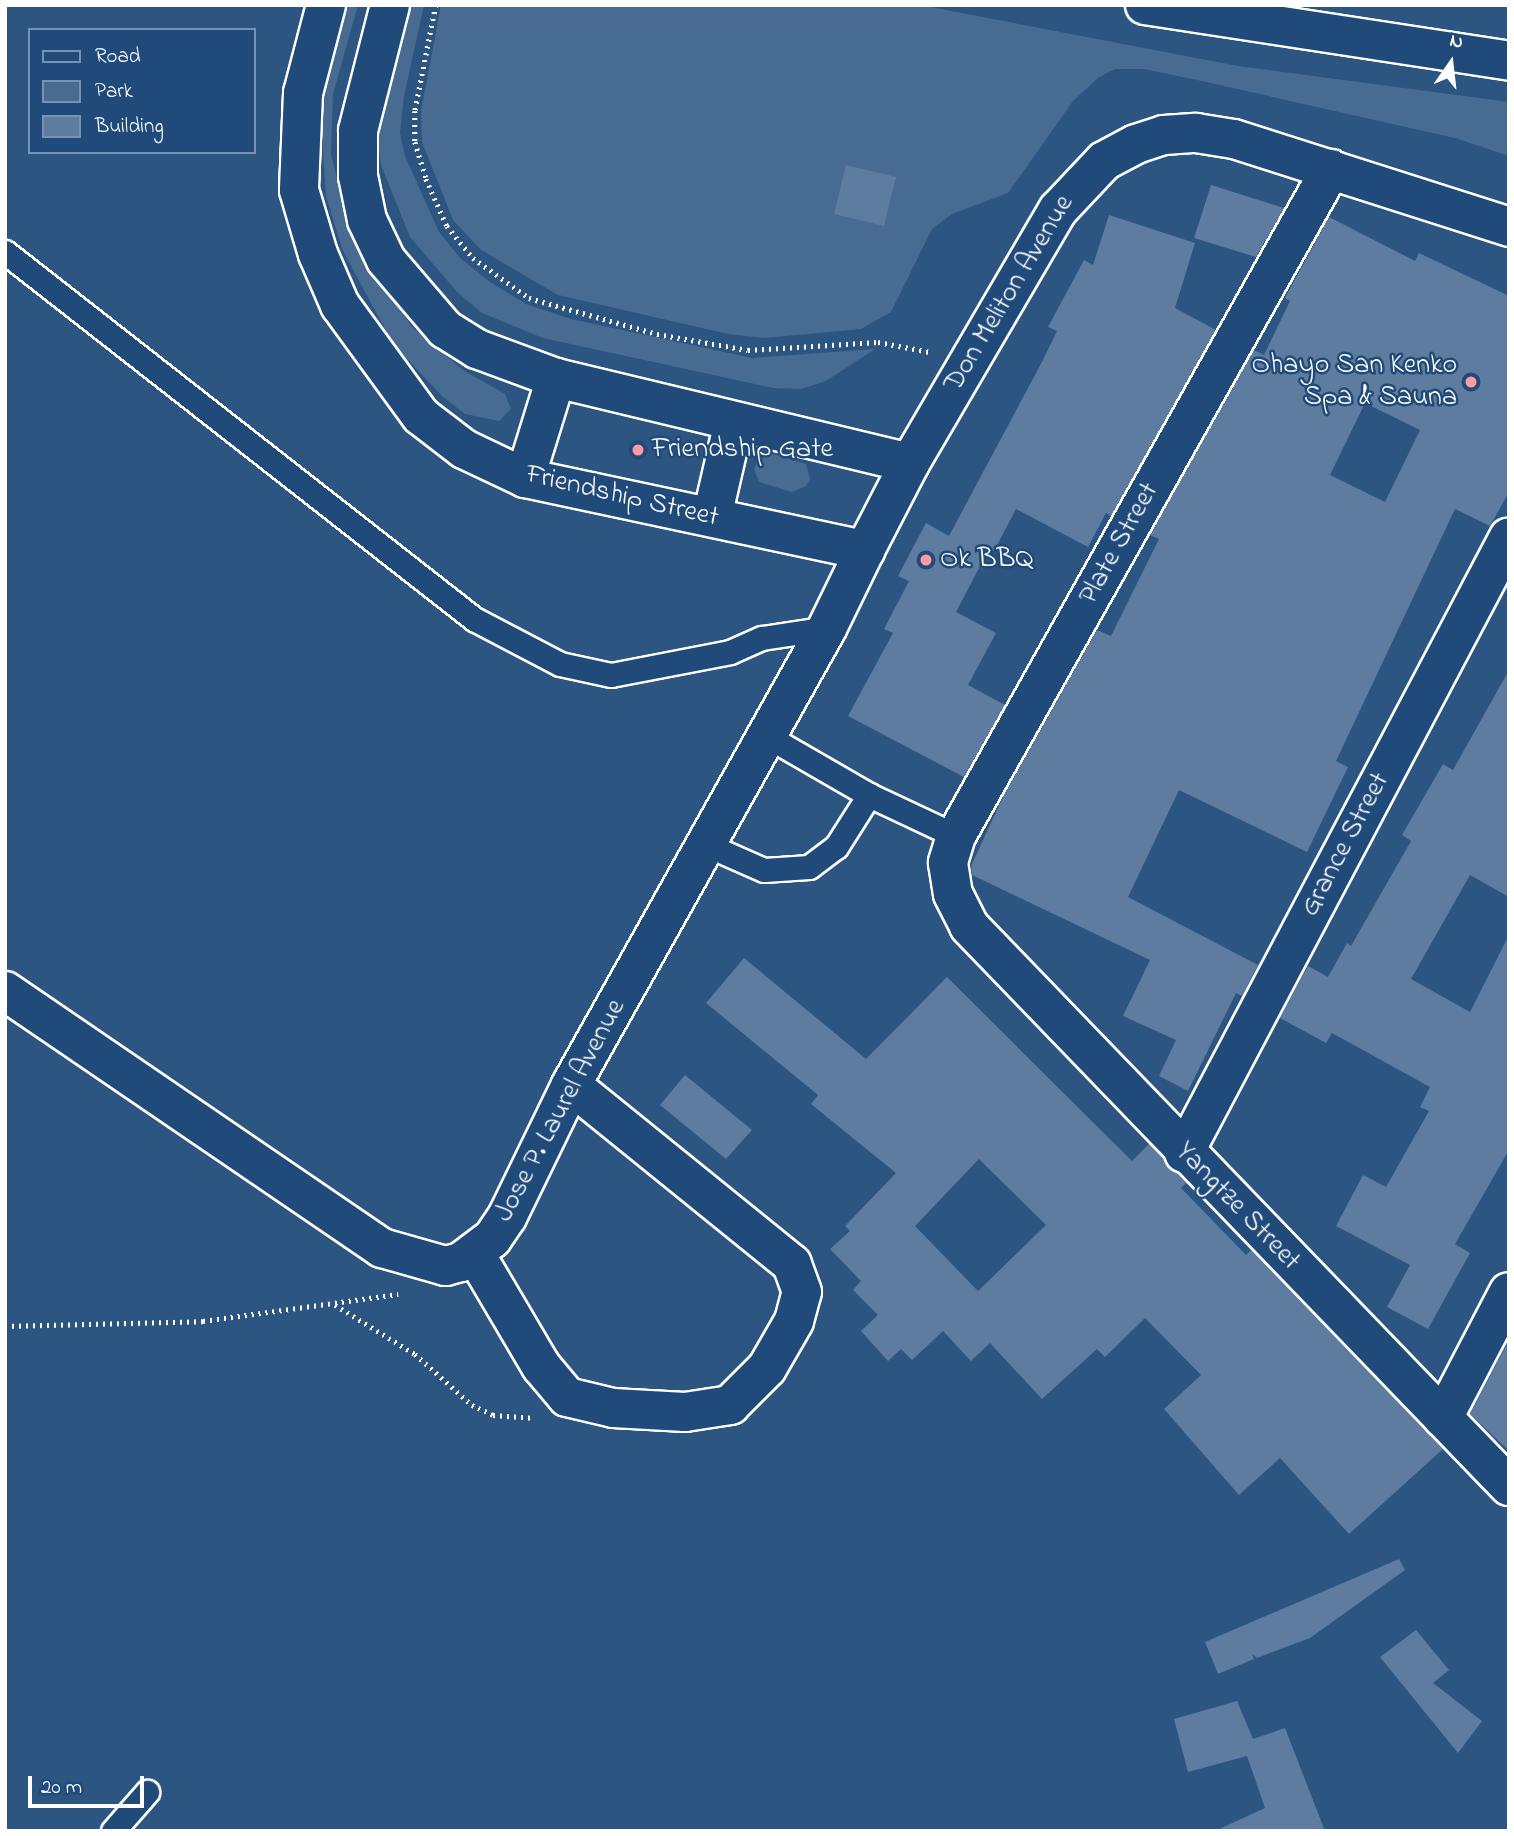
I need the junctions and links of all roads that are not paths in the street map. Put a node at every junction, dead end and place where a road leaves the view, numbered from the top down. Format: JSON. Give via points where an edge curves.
{"nodes":[{"id":1,"x":326,"y":5,"type":"edge"},
{"id":2,"x":390,"y":5,"type":"edge"},
{"id":3,"x":1144,"y":5,"type":"edge"},
{"id":4,"x":1509,"y":61,"type":"edge"},
{"id":5,"x":1331,"y":169,"type":"junction"},
{"id":6,"x":1509,"y":227,"type":"edge"},
{"id":7,"x":5,"y":252,"type":"edge"},
{"id":8,"x":556,"y":379,"type":"junction"},
{"id":9,"x":734,"y":422,"type":"junction"},
{"id":10,"x":910,"y":463,"type":"junction"},
{"id":11,"x":525,"y":478,"type":"junction"},
{"id":12,"x":712,"y":517,"type":"junction"},
{"id":13,"x":1509,"y":537,"type":"edge"},
{"id":14,"x":865,"y":550,"type":"junction"},
{"id":15,"x":827,"y":628,"type":"junction"},
{"id":16,"x":767,"y":736,"type":"junction"},
{"id":17,"x":869,"y":795,"type":"junction"},
{"id":18,"x":956,"y":836,"type":"junction"},
{"id":19,"x":707,"y":845,"type":"junction"},
{"id":20,"x":969,"y":926,"type":"joint"},
{"id":21,"x":5,"y":991,"type":"edge"},
{"id":22,"x":571,"y":1085,"type":"junction"},
{"id":23,"x":1184,"y":1153,"type":"junction"},
{"id":24,"x":460,"y":1260,"type":"junction"},
{"id":25,"x":1509,"y":1292,"type":"edge"},
{"id":26,"x":1443,"y":1418,"type":"junction"},
{"id":27,"x":1509,"y":1486,"type":"edge"},
{"id":28,"x":147,"y":1792,"type":"dead end"},
{"id":29,"x":113,"y":1831,"type":"edge"}],
"edges":[{"from":1,"to":11,"type":"main road","name":"Friendship Street","via":[[303,93],[298,142],[299,190],[318,254],[340,305],[421,416],[464,449]]},
{"from":2,"to":8,"type":"main road","via":[[358,131],[358,176],[367,220],[386,260],[445,329],[477,349]]},
{"from":3,"to":4,"type":"main road"},
{"from":5,"to":6,"type":"main road","name":"Don Meliton Avenue"},
{"from":5,"to":10,"type":"main road","name":"Don Meliton Avenue","via":[[1270,149],[1196,133],[1164,135],[1125,149],[1078,183],[1058,210]]},
{"from":5,"to":18,"type":"main road","name":"Plate Street"},
{"from":7,"to":15,"type":"lane","via":[[474,619],[560,664],[611,675],[730,652],[762,638]]},
{"from":8,"to":9,"type":"main road"},
{"from":8,"to":11,"type":"main road"},
{"from":9,"to":10,"type":"main road"},
{"from":9,"to":12,"type":"main road"},
{"from":10,"to":14,"type":"main road","name":"Don Meliton Avenue"},
{"from":11,"to":12,"type":"main road","name":"Friendship Street"},
{"from":12,"to":14,"type":"main road","name":"Friendship Street"},
{"from":13,"to":23,"type":"main road","name":"Grance Street"},
{"from":14,"to":15,"type":"main road","name":"Jose P. Laurel Avenue"},
{"from":15,"to":16,"type":"main road","name":"Jose P. Laurel Avenue"},
{"from":16,"to":17,"type":"lane"},
{"from":16,"to":19,"type":"main road","name":"Jose P. Laurel Avenue"},
{"from":17,"to":18,"type":"lane"},
{"from":17,"to":19,"type":"lane","via":[[836,846],[809,867],[764,870]]},
{"from":18,"to":20,"type":"main road","name":"Plate Street","via":[[948,863],[953,894]]},
{"from":19,"to":22,"type":"main road","name":"Jose P. Laurel Avenue"},
{"from":20,"to":23,"type":"main road","name":"Yangtze Street"},
{"from":21,"to":24,"type":"main road","via":[[351,1229],[412,1260]]},
{"from":22,"to":24,"type":"main road","name":"Jose P. Laurel Avenue","via":[[507,1217]]},
{"from":22,"to":24,"type":"main road","via":[[792,1264],[802,1292],[794,1321],[767,1368],[730,1405],[696,1412],[650,1411],[567,1397]]},
{"from":23,"to":26,"type":"main road","name":"Yangtze Street"},
{"from":25,"to":26,"type":"main road"},
{"from":26,"to":27,"type":"main road","name":"Yangtze Street"},
{"from":28,"to":29,"type":"lane"}]}
